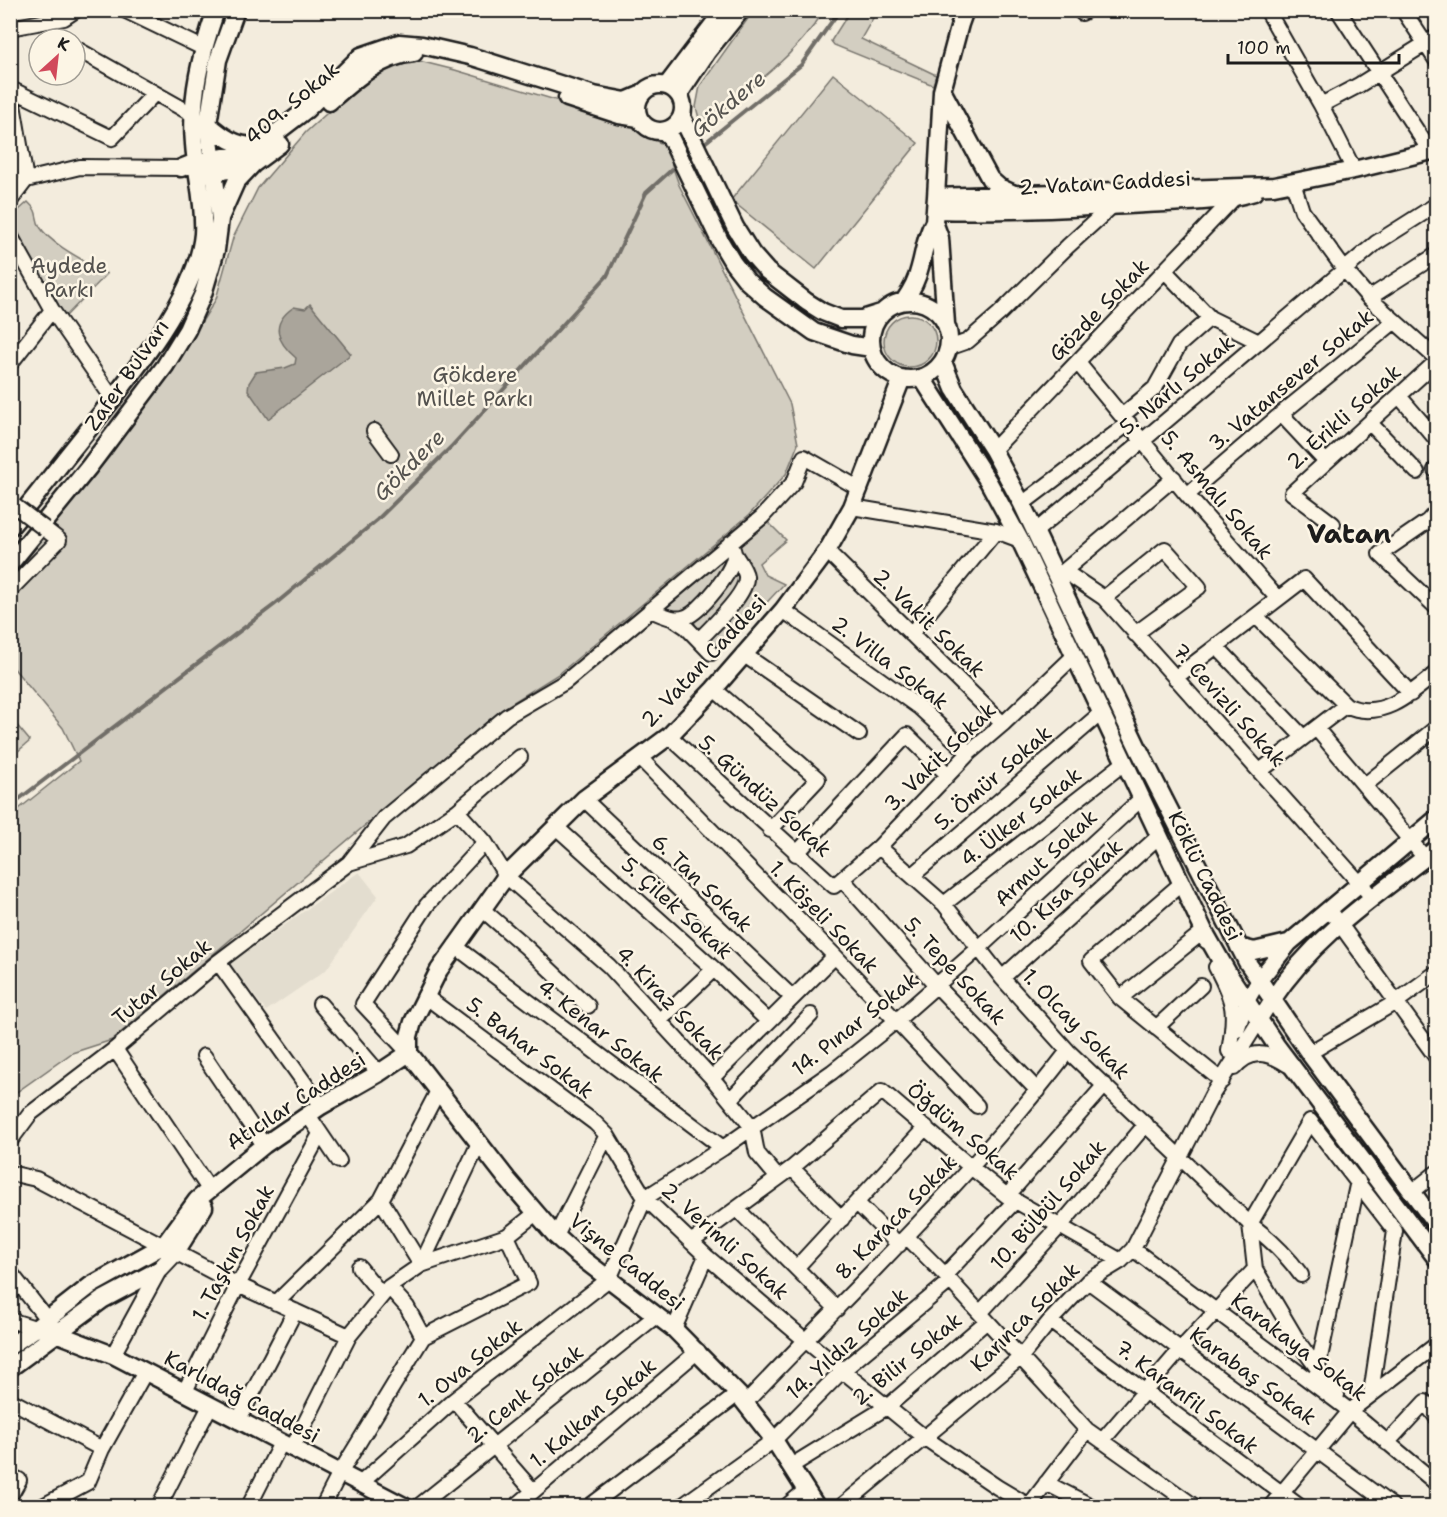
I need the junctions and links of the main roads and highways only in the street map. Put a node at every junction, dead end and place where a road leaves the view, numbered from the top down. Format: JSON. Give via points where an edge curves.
{"nodes":[{"id":1,"x":216,"y":10,"type":"edge"},
{"id":2,"x":236,"y":10,"type":"edge"},
{"id":3,"x":724,"y":10,"type":"edge"},
{"id":4,"x":741,"y":10,"type":"edge"},
{"id":5,"x":965,"y":10,"type":"edge"},
{"id":6,"x":673,"y":90,"type":"junction"},
{"id":7,"x":942,"y":91,"type":"junction"},
{"id":8,"x":640,"y":95,"type":"junction"},
{"id":9,"x":639,"y":118,"type":"junction"},
{"id":10,"x":684,"y":121,"type":"junction"},
{"id":11,"x":208,"y":124,"type":"junction"},
{"id":12,"x":667,"y":134,"type":"junction"},
{"id":13,"x":259,"y":146,"type":"junction"},
{"id":14,"x":1433,"y":150,"type":"edge"},
{"id":15,"x":253,"y":165,"type":"junction"},
{"id":16,"x":200,"y":167,"type":"junction"},
{"id":17,"x":1275,"y":186,"type":"junction"},
{"id":18,"x":1015,"y":194,"type":"junction"},
{"id":19,"x":935,"y":210,"type":"junction"},
{"id":20,"x":220,"y":219,"type":"junction"},
{"id":21,"x":904,"y":302,"type":"junction"},
{"id":22,"x":881,"y":313,"type":"junction"},
{"id":23,"x":946,"y":324,"type":"junction"},
{"id":24,"x":872,"y":348,"type":"junction"},
{"id":25,"x":945,"y":355,"type":"junction"},
{"id":26,"x":902,"y":378,"type":"junction"},
{"id":27,"x":922,"y":378,"type":"junction"},
{"id":28,"x":11,"y":524,"type":"edge"},
{"id":29,"x":10,"y":564,"type":"edge"},
{"id":30,"x":1437,"y":819,"type":"edge"},
{"id":31,"x":1431,"y":853,"type":"edge"},
{"id":32,"x":1289,"y":943,"type":"junction"},
{"id":33,"x":1239,"y":947,"type":"junction"},
{"id":34,"x":1302,"y":959,"type":"junction"},
{"id":35,"x":1259,"y":980,"type":"junction"},
{"id":36,"x":1272,"y":1000,"type":"junction"},
{"id":37,"x":1288,"y":1024,"type":"junction"},
{"id":38,"x":409,"y":1053,"type":"junction"},
{"id":39,"x":1437,"y":1224,"type":"edge"},
{"id":40,"x":170,"y":1249,"type":"junction"},
{"id":41,"x":1437,"y":1258,"type":"edge"},
{"id":42,"x":58,"y":1334,"type":"junction"},
{"id":43,"x":10,"y":1346,"type":"edge"},
{"id":44,"x":10,"y":1368,"type":"edge"},
{"id":45,"x":402,"y":1506,"type":"edge"},
{"id":46,"x":816,"y":1506,"type":"edge"}],
"edges":[{"from":1,"to":16,"type":"main road","name":"Zafer Bulvarı","via":[[203,48],[192,114]]},
{"from":2,"to":11,"type":"main road","name":"Zafer Bulvarı","via":[[218,60]]},
{"from":3,"to":6,"type":"main road"},
{"from":4,"to":6,"type":"main road"},
{"from":5,"to":7,"type":"main road"},
{"from":6,"to":8,"type":"main road","via":[[652,86]]},
{"from":6,"to":10,"type":"main road","via":[[683,101]]},
{"from":7,"to":18,"type":"main road","via":[[990,179]]},
{"from":7,"to":19,"type":"main road"},
{"from":8,"to":9,"type":"main road","via":[[636,110]]},
{"from":8,"to":13,"type":"main road","name":"409. Sokak","via":[[626,100],[594,95],[470,56],[399,44],[361,56],[306,110]]},
{"from":9,"to":12,"type":"main road","via":[[649,129]]},
{"from":9,"to":15,"type":"main road","name":"409. Sokak","via":[[592,107],[466,62],[424,53],[397,55],[369,69]]},
{"from":10,"to":12,"type":"main road"},
{"from":10,"to":22,"type":"main road","via":[[735,227],[767,271],[823,312],[841,319],[862,319]]},
{"from":11,"to":13,"type":"main road","via":[[232,142]]},
{"from":11,"to":16,"type":"main road","name":"Zafer Bulvarı"},
{"from":12,"to":24,"type":"main road","via":[[733,263],[753,286],[814,332]]},
{"from":13,"to":16,"type":"main road","name":"409. Sokak"},
{"from":14,"to":17,"type":"main road","name":"2. Vatan Caddesi"},
{"from":15,"to":16,"type":"main road","name":"409. Sokak"},
{"from":15,"to":20,"type":"main road","via":[[236,182]]},
{"from":16,"to":20,"type":"main road","name":"Zafer Bulvarı"},
{"from":16,"to":28,"type":"main road","name":"Zafer Bulvarı","via":[[203,234],[199,255],[181,297],[164,329],[113,399]]},
{"from":17,"to":18,"type":"main road","name":"2. Vatan Caddesi"},
{"from":17,"to":19,"type":"main road","name":"2. Vatan Caddesi","via":[[1233,199]]},
{"from":18,"to":19,"type":"main road","name":"2. Vatan Caddesi"},
{"from":19,"to":21,"type":"main road","via":[[920,269]]},
{"from":19,"to":23,"type":"main road"},
{"from":20,"to":29,"type":"main road","name":"Zafer Bulvarı","via":[[216,250],[188,330],[96,458]]},
{"from":21,"to":22,"type":"main road"},
{"from":21,"to":23,"type":"main road","via":[[928,306]]},
{"from":22,"to":24,"type":"main road","via":[[874,324]]},
{"from":23,"to":25,"type":"main road","via":[[949,337]]},
{"from":24,"to":26,"type":"main road","via":[[885,370]]},
{"from":25,"to":27,"type":"main road","via":[[934,372]]},
{"from":25,"to":33,"type":"main road","name":"Köklü Caddesi","via":[[954,389],[993,450],[1061,573],[1139,750]]},
{"from":26,"to":27,"type":"main road"},
{"from":26,"to":38,"type":"main road","name":"2. Vatan Caddesi","via":[[860,489],[827,551],[783,610],[669,736],[584,799],[506,876],[439,970],[411,1029]]},
{"from":27,"to":41,"type":"main road","name":"Köklü Caddesi","via":[[988,481],[1020,540],[1204,931],[1229,975],[1294,1069]]},
{"from":30,"to":32,"type":"main road"},
{"from":31,"to":34,"type":"main road","via":[[1321,939]]},
{"from":32,"to":33,"type":"main road","via":[[1254,951]]},
{"from":32,"to":35,"type":"main road"},
{"from":33,"to":35,"type":"main road","name":"Köklü Caddesi"},
{"from":34,"to":36,"type":"main road"},
{"from":34,"to":37,"type":"main road","via":[[1285,999]]},
{"from":35,"to":36,"type":"main road","name":"Köklü Caddesi"},
{"from":36,"to":37,"type":"main road","name":"Köklü Caddesi"},
{"from":37,"to":39,"type":"main road","name":"Köklü Caddesi"},
{"from":38,"to":40,"type":"main road","name":"Atıcılar Caddesi","via":[[315,1110],[209,1189],[196,1200]]},
{"from":38,"to":46,"type":"main road","name":"Vişne Caddesi","via":[[556,1236],[674,1329],[742,1398]]},
{"from":40,"to":42,"type":"main road","name":"Atıcılar Caddesi","via":[[160,1269],[102,1300]]},
{"from":40,"to":43,"type":"main road","name":"Atıcılar Caddesi","via":[[90,1286]]},
{"from":42,"to":44,"type":"main road","name":"Atıcılar Caddesi"},
{"from":42,"to":45,"type":"main road","name":"Karlıdağ Caddesi","via":[[113,1355]]}]}
